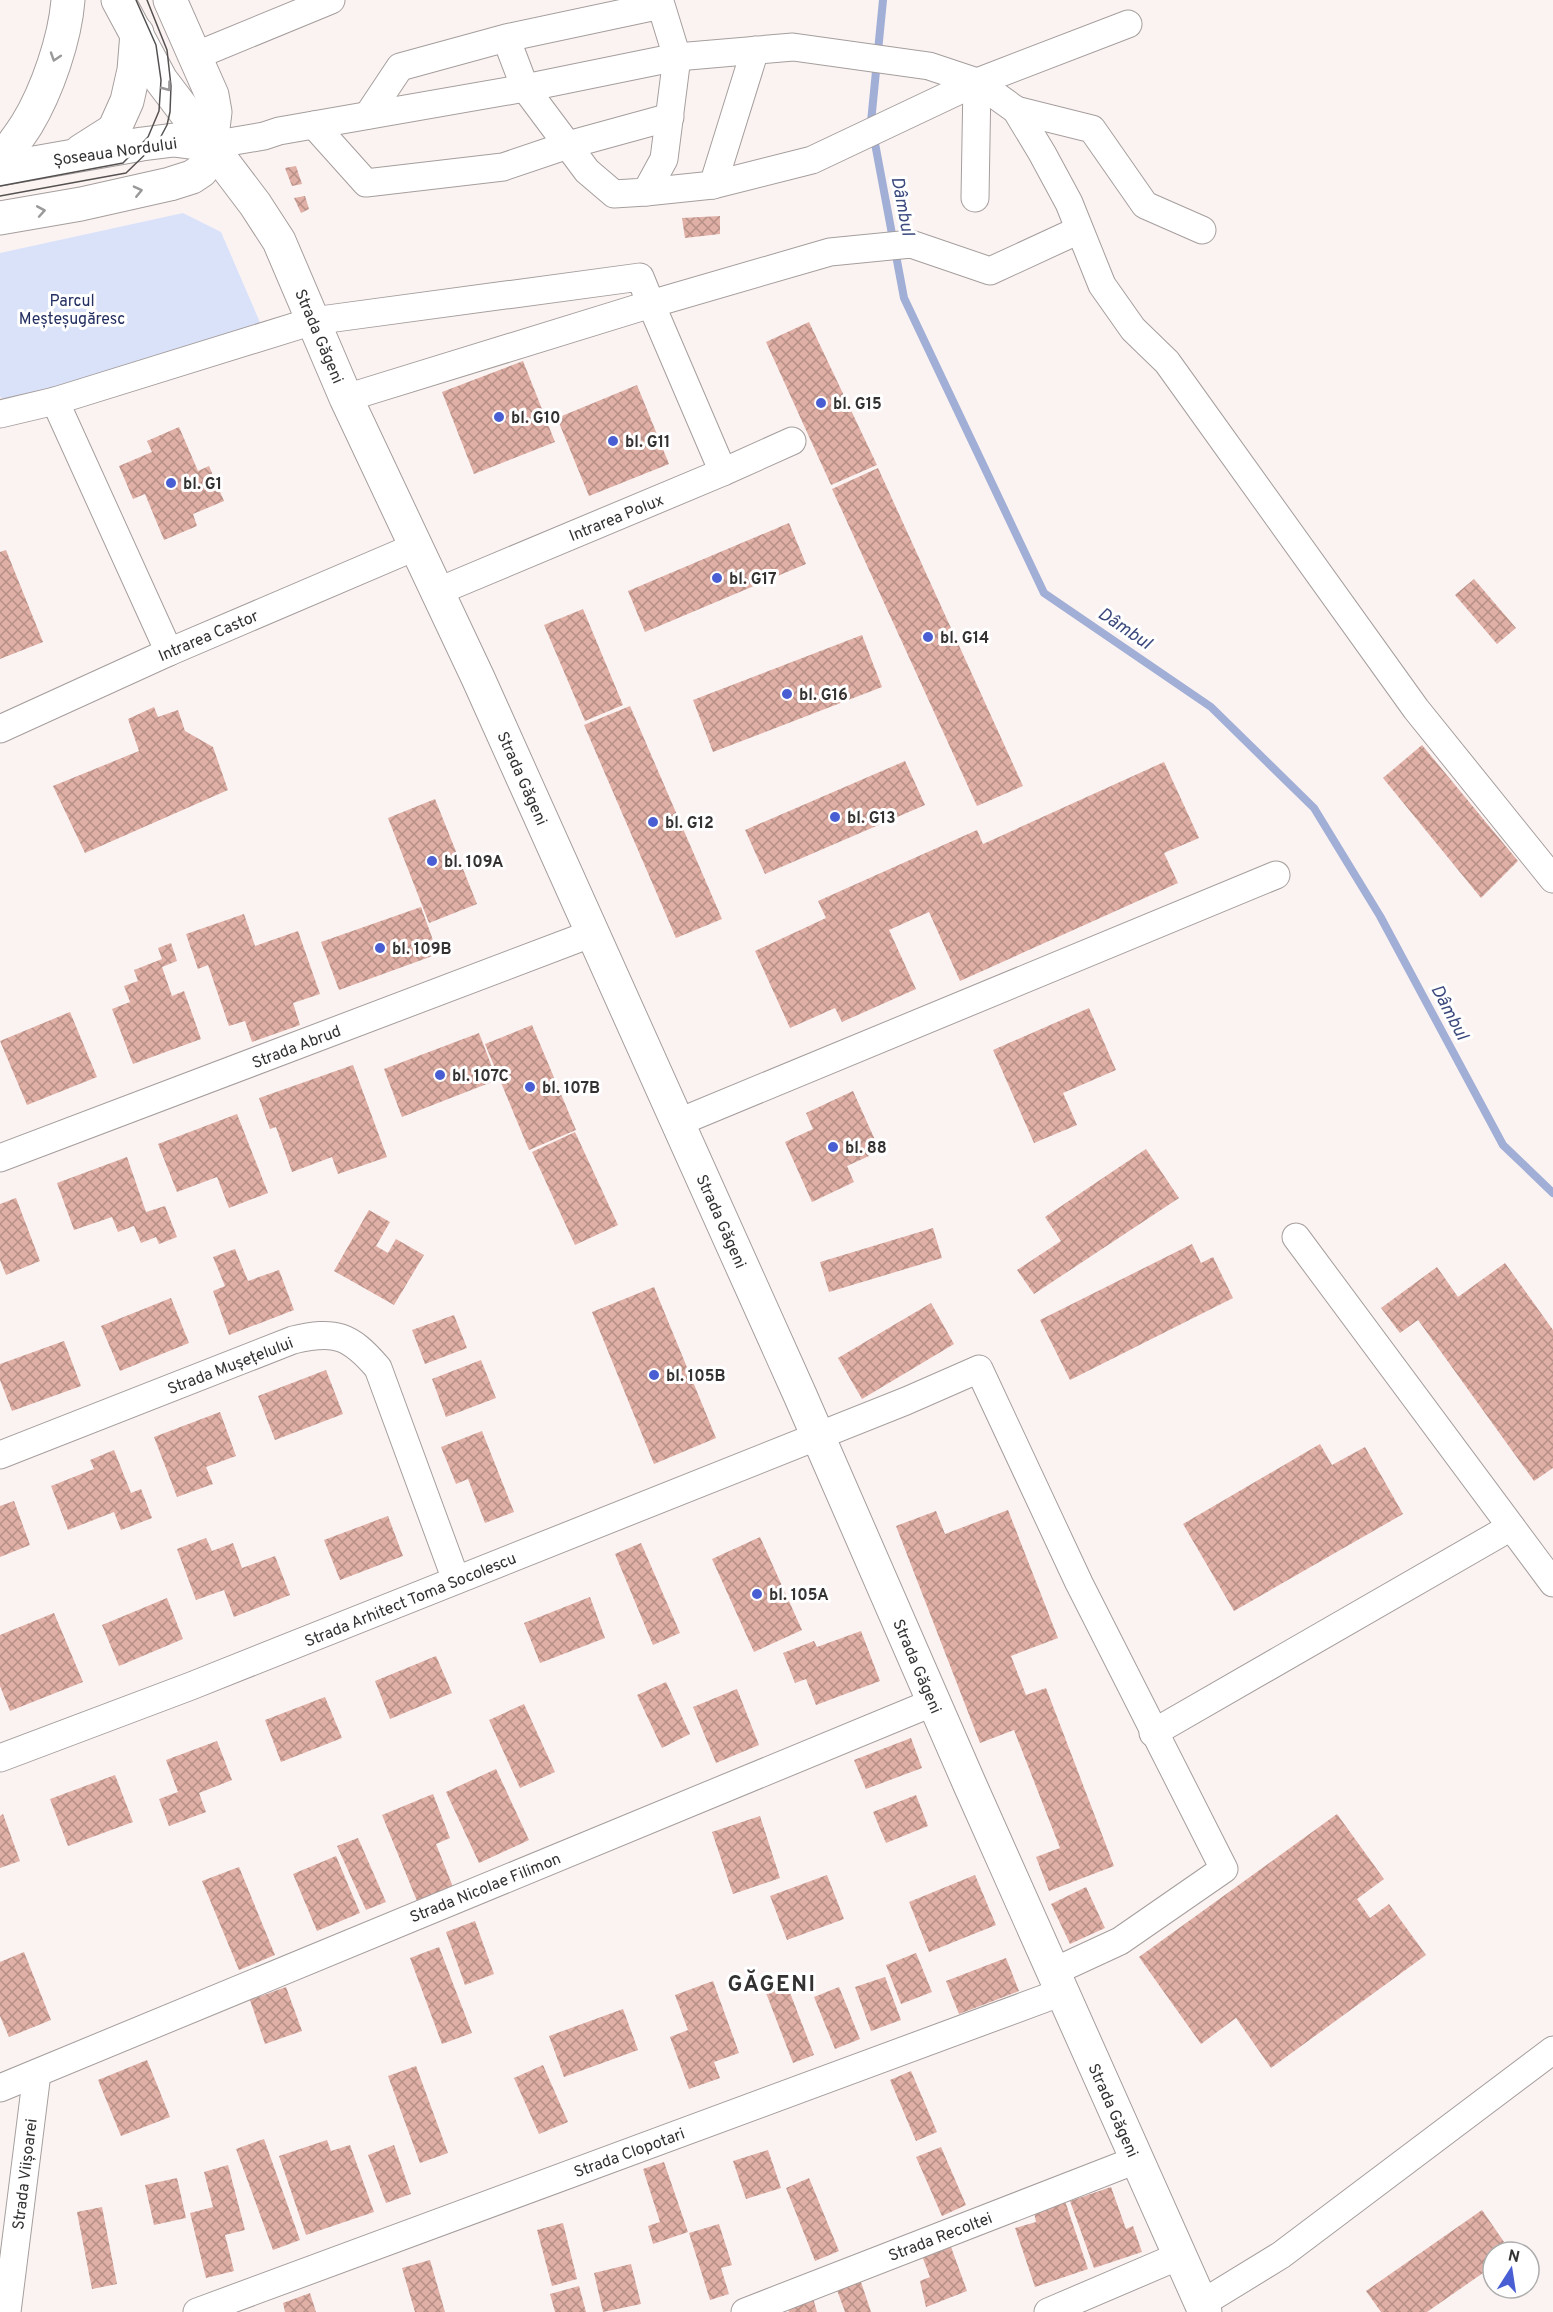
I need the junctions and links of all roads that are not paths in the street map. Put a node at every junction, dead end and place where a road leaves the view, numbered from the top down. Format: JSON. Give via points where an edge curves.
{"nodes":[{"id":1,"x":68,"y":0,"type":"edge"},
{"id":2,"x":118,"y":0,"type":"edge"},
{"id":3,"x":170,"y":0,"type":"edge"},
{"id":4,"x":331,"y":0,"type":"edge"},
{"id":5,"x":663,"y":3,"type":"edge"},
{"id":6,"x":1128,"y":24,"type":"dead end"},
{"id":7,"x":137,"y":33,"type":"junction"},
{"id":8,"x":506,"y":38,"type":"junction"},
{"id":9,"x":755,"y":50,"type":"junction"},
{"id":10,"x":195,"y":56,"type":"junction"},
{"id":11,"x":677,"y":57,"type":"junction"},
{"id":12,"x":977,"y":82,"type":"junction"},
{"id":13,"x":525,"y":88,"type":"junction"},
{"id":14,"x":1016,"y":110,"type":"junction"},
{"id":15,"x":368,"y":115,"type":"junction"},
{"id":16,"x":670,"y":117,"type":"junction"},
{"id":17,"x":314,"y":125,"type":"junction"},
{"id":18,"x":211,"y":145,"type":"junction"},
{"id":19,"x":568,"y":145,"type":"junction"},
{"id":20,"x":74,"y":155,"type":"junction"},
{"id":21,"x":0,"y":162,"type":"edge"},
{"id":22,"x":0,"y":169,"type":"edge"},
{"id":23,"x":713,"y":185,"type":"junction"},
{"id":24,"x":646,"y":192,"type":"junction"},
{"id":25,"x":975,"y":198,"type":"dead end"},
{"id":26,"x":0,"y":218,"type":"edge"},
{"id":27,"x":1079,"y":230,"type":"junction"},
{"id":28,"x":1202,"y":230,"type":"dead end"},
{"id":29,"x":651,"y":304,"type":"junction"},
{"id":30,"x":314,"y":321,"type":"junction"},
{"id":31,"x":346,"y":398,"type":"junction"},
{"id":32,"x":55,"y":401,"type":"junction"},
{"id":33,"x":0,"y":414,"type":"edge"},
{"id":34,"x":792,"y":441,"type":"dead end"},
{"id":35,"x":723,"y":472,"type":"junction"},
{"id":36,"x":417,"y":546,"type":"junction"},
{"id":37,"x":439,"y":591,"type":"junction"},
{"id":38,"x":169,"y":652,"type":"junction"},
{"id":39,"x":0,"y":729,"type":"edge"},
{"id":40,"x":1276,"y":875,"type":"dead end"},
{"id":41,"x":1553,"y":879,"type":"edge"},
{"id":42,"x":593,"y":933,"type":"junction"},
{"id":43,"x":678,"y":1124,"type":"junction"},
{"id":44,"x":0,"y":1158,"type":"edge"},
{"id":45,"x":1296,"y":1237,"type":"dead end"},
{"id":46,"x":818,"y":1435,"type":"junction"},
{"id":47,"x":0,"y":1455,"type":"edge"},
{"id":48,"x":1511,"y":1527,"type":"junction"},
{"id":49,"x":456,"y":1580,"type":"junction"},
{"id":50,"x":1553,"y":1583,"type":"edge"},
{"id":51,"x":934,"y":1701,"type":"junction"},
{"id":52,"x":1153,"y":1733,"type":"junction"},
{"id":53,"x":0,"y":1758,"type":"edge"},
{"id":54,"x":1058,"y":1982,"type":"junction"},
{"id":55,"x":1553,"y":2050,"type":"edge"},
{"id":56,"x":37,"y":2073,"type":"junction"},
{"id":57,"x":0,"y":2088,"type":"edge"},
{"id":58,"x":1136,"y":2160,"type":"junction"},
{"id":59,"x":1179,"y":2256,"type":"junction"},
{"id":60,"x":1203,"y":2308,"type":"edge"},
{"id":61,"x":8,"y":2312,"type":"edge"},
{"id":62,"x":197,"y":2312,"type":"edge"},
{"id":63,"x":745,"y":2312,"type":"edge"},
{"id":64,"x":1048,"y":2312,"type":"edge"}],
"edges":[{"from":1,"to":21,"type":"main road","one_way":true,"via":[[44,91]]},
{"from":2,"to":7,"type":"main road","name":"Strada Găgeni"},
{"from":3,"to":10,"type":"main road"},
{"from":4,"to":10,"type":"street"},
{"from":5,"to":8,"type":"street"},
{"from":5,"to":11,"type":"street"},
{"from":6,"to":12,"type":"street"},
{"from":7,"to":18,"type":"main road","name":"Strada Găgeni","one_way":true,"via":[[161,80]]},
{"from":7,"to":20,"type":"main road","via":[[127,101],[114,130]]},
{"from":8,"to":13,"type":"street"},
{"from":8,"to":15,"type":"street","via":[[400,67]]},
{"from":9,"to":11,"type":"street"},
{"from":9,"to":12,"type":"street","via":[[793,47],[929,66]]},
{"from":9,"to":23,"type":"street"},
{"from":10,"to":18,"type":"main road","via":[[212,95],[215,112]]},
{"from":11,"to":13,"type":"street"},
{"from":11,"to":16,"type":"street"},
{"from":12,"to":14,"type":"street"},
{"from":12,"to":23,"type":"street","via":[[812,160]]},
{"from":12,"to":25,"type":"street"},
{"from":13,"to":15,"type":"street"},
{"from":13,"to":19,"type":"street"},
{"from":14,"to":27,"type":"street","via":[[1058,183]]},
{"from":14,"to":28,"type":"street","via":[[1092,129],[1145,205]]},
{"from":15,"to":17,"type":"street"},
{"from":16,"to":19,"type":"street"},
{"from":16,"to":24,"type":"street","via":[[664,159]]},
{"from":17,"to":18,"type":"street"},
{"from":17,"to":19,"type":"street","via":[[366,183],[502,167]]},
{"from":18,"to":20,"type":"main road","name":"Șoseaua Nordului","via":[[174,140]]},
{"from":26,"to":18,"type":"main road","one_way":true,"via":[[192,177],[207,163]]},
{"from":18,"to":30,"type":"main road","name":"Strada Găgeni","via":[[279,242]]},
{"from":19,"to":24,"type":"street","via":[[587,171],[614,194]]},
{"from":20,"to":22,"type":"main road","name":"Șoseaua Nordului"},
{"from":23,"to":24,"type":"street"},
{"from":27,"to":29,"type":"street","via":[[990,271],[911,244],[875,247],[830,252]]},
{"from":27,"to":41,"type":"street","via":[[1102,285],[1133,329],[1167,362],[1416,709]]},
{"from":29,"to":30,"type":"street","via":[[640,277]]},
{"from":29,"to":31,"type":"street"},
{"from":29,"to":35,"type":"street"},
{"from":30,"to":31,"type":"main road","name":"Strada Găgeni"},
{"from":30,"to":32,"type":"street"},
{"from":31,"to":36,"type":"main road","name":"Strada Găgeni"},
{"from":32,"to":33,"type":"street"},
{"from":32,"to":38,"type":"street"},
{"from":34,"to":35,"type":"street","name":"Intrarea Polux"},
{"from":35,"to":37,"type":"street","name":"Intrarea Polux"},
{"from":36,"to":37,"type":"main road","name":"Strada Găgeni"},
{"from":36,"to":38,"type":"street","name":"Intrarea Castor"},
{"from":37,"to":42,"type":"main road","name":"Strada Găgeni"},
{"from":38,"to":39,"type":"street","name":"Intrarea Castor"},
{"from":40,"to":43,"type":"street"},
{"from":42,"to":43,"type":"main road","name":"Strada Găgeni"},
{"from":42,"to":44,"type":"street","name":"Strada Abrud"},
{"from":43,"to":46,"type":"main road","name":"Strada Găgeni"},
{"from":45,"to":48,"type":"street"},
{"from":46,"to":49,"type":"street","name":"Strada Arhitect Toma Socolescu"},
{"from":46,"to":51,"type":"main road","name":"Strada Găgeni"},
{"from":46,"to":52,"type":"street","name":"Strada Arhitect Toma Socolescu","via":[[979,1370]]},
{"from":47,"to":49,"type":"street","name":"Strada Mușețelului","via":[[293,1340],[315,1335],[338,1336],[360,1347],[378,1368]]},
{"from":48,"to":50,"type":"street"},
{"from":48,"to":52,"type":"street"},
{"from":49,"to":53,"type":"street","name":"Strada Arhitect Toma Socolescu"},
{"from":51,"to":54,"type":"main road","name":"Strada Găgeni"},
{"from":51,"to":56,"type":"street","name":"Strada Nicolae Filimon"},
{"from":52,"to":54,"type":"street","name":"Strada Clopotari","via":[[1224,1869]]},
{"from":54,"to":58,"type":"main road","name":"Strada Găgeni"},
{"from":54,"to":62,"type":"street","name":"Strada Clopotari"},
{"from":55,"to":60,"type":"street","via":[[1281,2256]]},
{"from":56,"to":57,"type":"street"},
{"from":56,"to":61,"type":"street","name":"Strada Viișoarei"},
{"from":58,"to":59,"type":"main road","name":"Strada Găgeni"},
{"from":58,"to":63,"type":"street","name":"Strada Recoltei"},
{"from":59,"to":60,"type":"main road","name":"Strada Găgeni"},
{"from":59,"to":64,"type":"street"}]}
